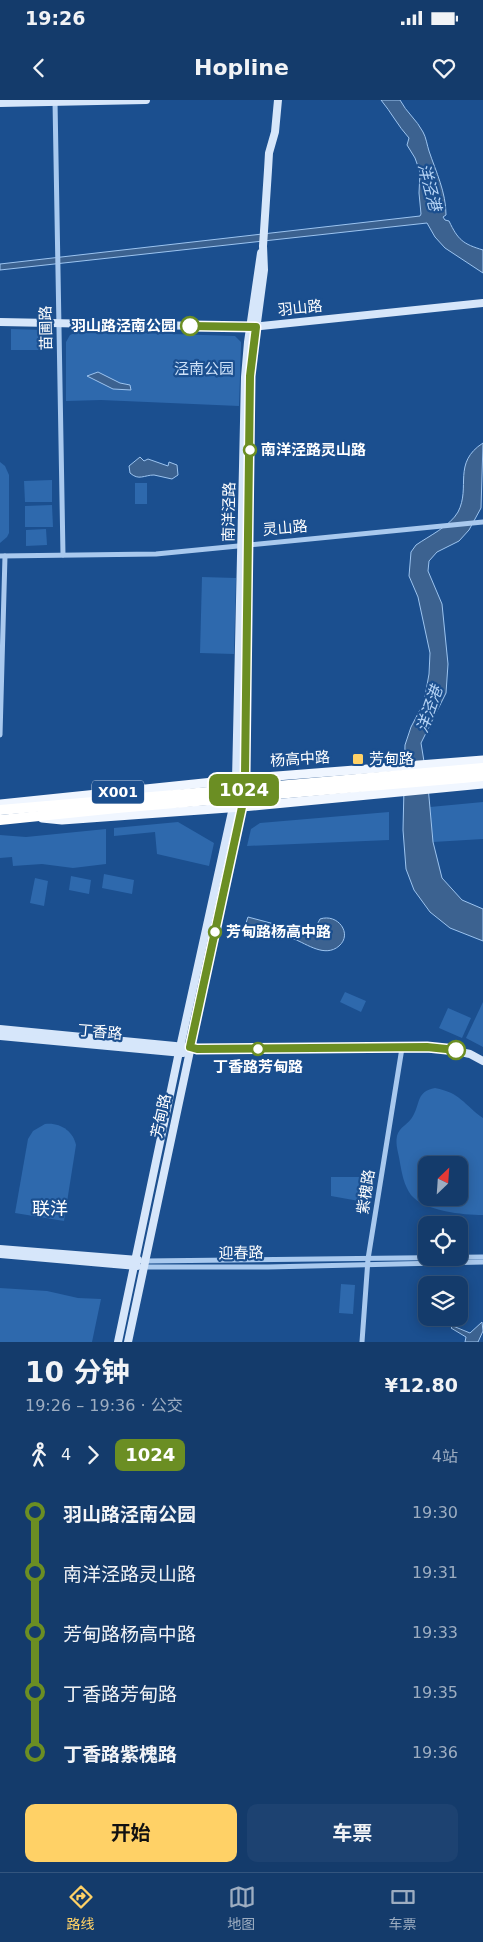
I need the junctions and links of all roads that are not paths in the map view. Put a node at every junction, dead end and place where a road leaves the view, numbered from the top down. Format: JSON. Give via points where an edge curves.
{"nodes":[{"id":1,"x":146,"y":100,"type":"edge"},
{"id":2,"x":278,"y":100,"type":"edge"},
{"id":3,"x":55,"y":101,"type":"edge"},
{"id":4,"x":0,"y":103,"type":"edge"},
{"id":5,"x":483,"y":303,"type":"edge"},
{"id":6,"x":0,"y":322,"type":"edge"},
{"id":7,"x":59,"y":324,"type":"junction"},
{"id":8,"x":254,"y":327,"type":"junction"},
{"id":9,"x":483,"y":522,"type":"edge"},
{"id":10,"x":246,"y":544,"type":"junction"},
{"id":11,"x":2,"y":556,"type":"edge"},
{"id":12,"x":63,"y":556,"type":"junction"},
{"id":13,"x":0,"y":735,"type":"edge"},
{"id":14,"x":483,"y":760,"type":"edge"},
{"id":15,"x":483,"y":768,"type":"edge"},
{"id":16,"x":461,"y":774,"type":"junction"},
{"id":17,"x":483,"y":776,"type":"edge"},
{"id":18,"x":241,"y":779,"type":"junction"},
{"id":19,"x":483,"y":784,"type":"edge"},
{"id":20,"x":0,"y":804,"type":"edge"},
{"id":21,"x":117,"y":804,"type":"junction"},
{"id":22,"x":234,"y":807,"type":"junction"},
{"id":23,"x":0,"y":810,"type":"edge"},
{"id":24,"x":30,"y":817,"type":"junction"},
{"id":25,"x":0,"y":820,"type":"edge"},
{"id":26,"x":0,"y":1029,"type":"edge"},
{"id":27,"x":0,"y":1036,"type":"edge"},
{"id":28,"x":402,"y":1048,"type":"junction"},
{"id":29,"x":179,"y":1049,"type":"junction"},
{"id":30,"x":192,"y":1050,"type":"junction"},
{"id":31,"x":483,"y":1060,"type":"edge"},
{"id":32,"x":0,"y":1249,"type":"edge"},
{"id":33,"x":0,"y":1254,"type":"edge"},
{"id":34,"x":483,"y":1257,"type":"edge"},
{"id":35,"x":367,"y":1261,"type":"junction"},
{"id":36,"x":483,"y":1262,"type":"edge"},
{"id":37,"x":134,"y":1263,"type":"junction"},
{"id":38,"x":144,"y":1264,"type":"junction"},
{"id":39,"x":118,"y":1342,"type":"edge"},
{"id":40,"x":128,"y":1342,"type":"edge"},
{"id":41,"x":362,"y":1342,"type":"edge"}],
"edges":[{"from":1,"to":3,"type":"main road"},
{"from":2,"to":8,"type":"main road","name":"南洋泾路","via":[[269,153]]},
{"from":3,"to":4,"type":"main road"},
{"from":3,"to":7,"type":"street","name":"苗圃路"},
{"from":5,"to":8,"type":"main road","name":"羽山路"},
{"from":6,"to":7,"type":"main road","name":"羽山路"},
{"from":7,"to":8,"type":"main road","name":"羽山路"},
{"from":7,"to":12,"type":"street","name":"苗圃路"},
{"from":8,"to":10,"type":"main road","name":"南洋泾路","via":[[245,377]]},
{"from":9,"to":10,"type":"street","name":"灵山路"},
{"from":10,"to":12,"type":"street","name":"灵山路","via":[[156,554]]},
{"from":10,"to":18,"type":"main road","name":"南洋泾路"},
{"from":11,"to":12,"type":"street","name":"灵山路"},
{"from":11,"to":13,"type":"street"},
{"from":14,"to":18,"type":"main road","name":"杨高中路","number":"X001"},
{"from":15,"to":16,"type":"highway","number":"X001"},
{"from":16,"to":17,"type":"highway","number":"X001"},
{"from":16,"to":21,"type":"highway","number":"X001","bridge":true},
{"from":18,"to":20,"type":"main road","name":"杨高中路","number":"X001"},
{"from":18,"to":22,"type":"main road","name":"芳甸路"},
{"from":19,"to":22,"type":"main road","number":"X001"},
{"from":21,"to":23,"type":"highway","number":"X001"},
{"from":21,"to":24,"type":"highway"},
{"from":22,"to":24,"type":"main road","number":"X001","via":[[62,820]]},
{"from":22,"to":29,"type":"main road","name":"芳甸路"},
{"from":22,"to":30,"type":"main road","name":"芳甸路"},
{"from":24,"to":25,"type":"highway","number":"X001"},
{"from":26,"to":29,"type":"main road","name":"丁香路"},
{"from":27,"to":29,"type":"main road","name":"丁香路"},
{"from":28,"to":30,"type":"main road","name":"丁香路"},
{"from":28,"to":31,"type":"main road","name":"丁香路","via":[[456,1050]]},
{"from":28,"to":35,"type":"street","name":"紫槐路"},
{"from":29,"to":30,"type":"main road","name":"丁香路"},
{"from":29,"to":37,"type":"main road","name":"芳甸路"},
{"from":30,"to":38,"type":"main road","name":"芳甸路"},
{"from":32,"to":37,"type":"main road","name":"迎春路"},
{"from":33,"to":37,"type":"main road","name":"迎春路"},
{"from":34,"to":35,"type":"street","name":"迎春路"},
{"from":35,"to":36,"type":"street","name":"迎春路"},
{"from":35,"to":38,"type":"street","name":"迎春路","via":[[268,1267]]},
{"from":35,"to":41,"type":"street","name":"紫槐路"},
{"from":37,"to":38,"type":"main road","name":"迎春路"},
{"from":37,"to":39,"type":"main road","name":"芳甸路"},
{"from":38,"to":40,"type":"main road","name":"芳甸路"}]}
